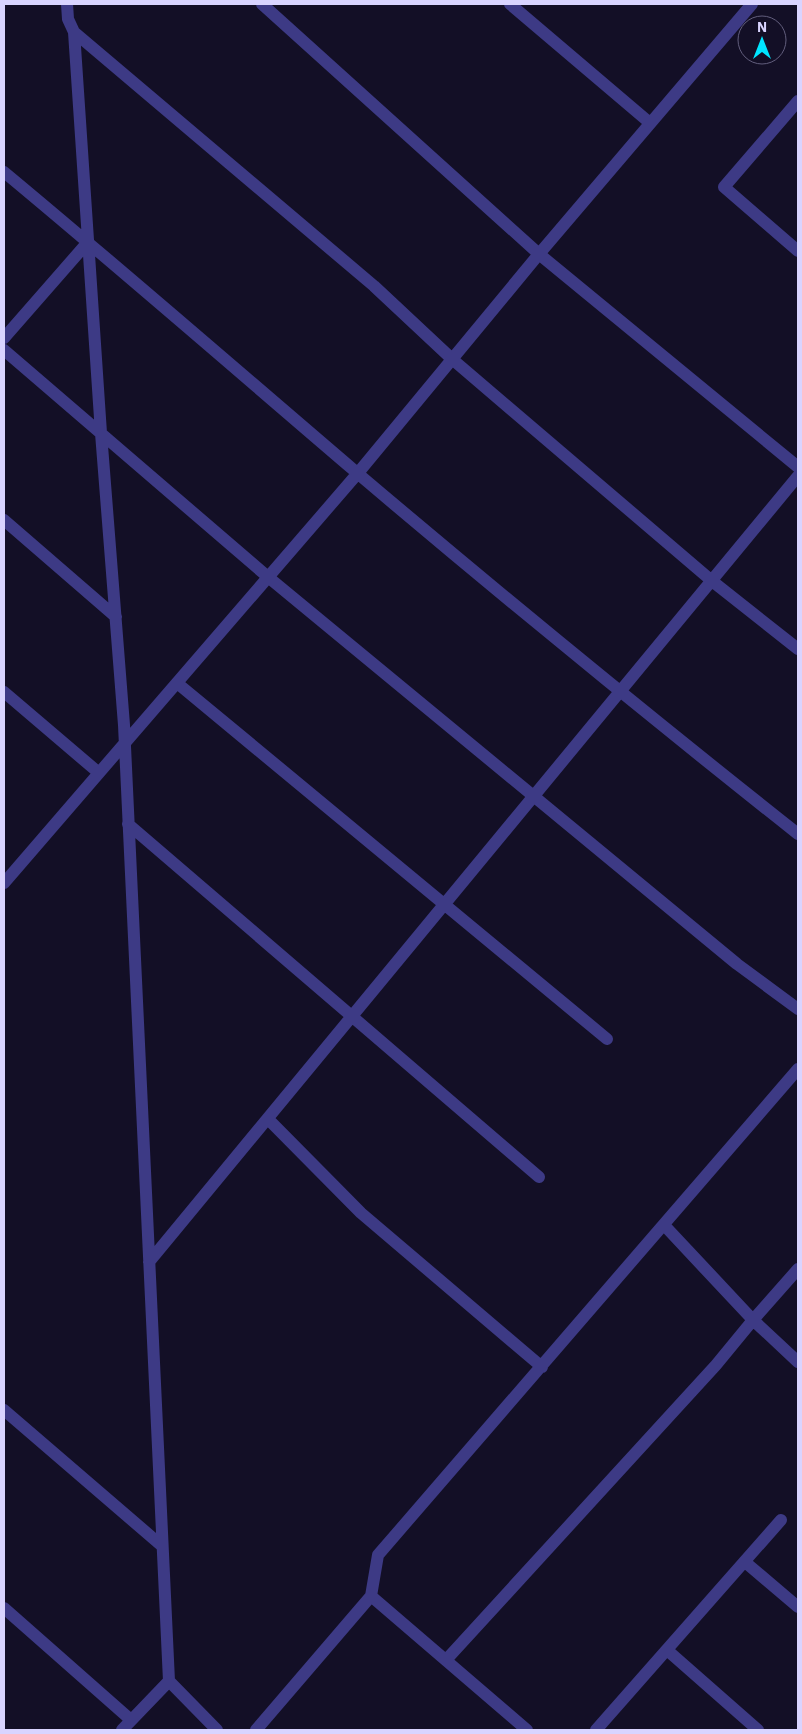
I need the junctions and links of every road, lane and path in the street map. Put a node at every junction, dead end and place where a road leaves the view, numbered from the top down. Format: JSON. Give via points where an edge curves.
{"nodes":[{"id":1,"x":67,"y":4,"type":"edge"},
{"id":2,"x":262,"y":4,"type":"edge"},
{"id":3,"x":510,"y":4,"type":"edge"},
{"id":4,"x":752,"y":4,"type":"edge"},
{"id":5,"x":74,"y":32,"type":"junction"},
{"id":6,"x":798,"y":101,"type":"edge"},
{"id":7,"x":650,"y":123,"type":"junction"},
{"id":8,"x":4,"y":172,"type":"edge"},
{"id":9,"x":88,"y":242,"type":"junction"},
{"id":10,"x":798,"y":252,"type":"edge"},
{"id":11,"x":538,"y":254,"type":"junction"},
{"id":12,"x":4,"y":338,"type":"edge"},
{"id":13,"x":4,"y":350,"type":"edge"},
{"id":14,"x":452,"y":359,"type":"junction"},
{"id":15,"x":101,"y":432,"type":"junction"},
{"id":16,"x":798,"y":467,"type":"edge"},
{"id":17,"x":358,"y":473,"type":"junction"},
{"id":18,"x":798,"y":476,"type":"edge"},
{"id":19,"x":4,"y":520,"type":"edge"},
{"id":20,"x":268,"y":577,"type":"junction"},
{"id":21,"x":712,"y":581,"type":"junction"},
{"id":22,"x":116,"y":617,"type":"junction"},
{"id":23,"x":798,"y":649,"type":"edge"},
{"id":24,"x":177,"y":683,"type":"junction"},
{"id":25,"x":621,"y":691,"type":"junction"},
{"id":26,"x":4,"y":692,"type":"edge"},
{"id":27,"x":125,"y":742,"type":"junction"},
{"id":28,"x":99,"y":773,"type":"junction"},
{"id":29,"x":534,"y":796,"type":"junction"},
{"id":30,"x":128,"y":824,"type":"junction"},
{"id":31,"x":798,"y":834,"type":"edge"},
{"id":32,"x":6,"y":874,"type":"edge"},
{"id":33,"x":444,"y":905,"type":"junction"},
{"id":34,"x":798,"y":1009,"type":"edge"},
{"id":35,"x":353,"y":1016,"type":"junction"},
{"id":36,"x":607,"y":1039,"type":"dead end"},
{"id":37,"x":798,"y":1069,"type":"edge"},
{"id":38,"x":268,"y":1118,"type":"junction"},
{"id":39,"x":539,"y":1177,"type":"dead end"},
{"id":40,"x":664,"y":1225,"type":"junction"},
{"id":41,"x":149,"y":1262,"type":"junction"},
{"id":42,"x":798,"y":1269,"type":"edge"},
{"id":43,"x":753,"y":1320,"type":"junction"},
{"id":44,"x":798,"y":1362,"type":"edge"},
{"id":45,"x":542,"y":1367,"type":"junction"},
{"id":46,"x":4,"y":1410,"type":"edge"},
{"id":47,"x":780,"y":1520,"type":"dead end"},
{"id":48,"x":162,"y":1546,"type":"junction"},
{"id":49,"x":745,"y":1562,"type":"junction"},
{"id":50,"x":371,"y":1596,"type":"junction"},
{"id":51,"x":798,"y":1606,"type":"edge"},
{"id":52,"x":4,"y":1608,"type":"edge"},
{"id":53,"x":667,"y":1650,"type":"junction"},
{"id":54,"x":446,"y":1660,"type":"junction"},
{"id":55,"x":169,"y":1681,"type":"junction"},
{"id":56,"x":131,"y":1720,"type":"junction"},
{"id":57,"x":122,"y":1730,"type":"edge"},
{"id":58,"x":216,"y":1730,"type":"edge"},
{"id":59,"x":256,"y":1730,"type":"edge"},
{"id":60,"x":527,"y":1730,"type":"edge"},
{"id":61,"x":596,"y":1730,"type":"edge"},
{"id":62,"x":758,"y":1730,"type":"edge"}],
"edges":[{"from":1,"to":5,"type":"street","via":[[68,19]]},
{"from":2,"to":11,"type":"street"},
{"from":3,"to":7,"type":"street"},
{"from":4,"to":7,"type":"street"},
{"from":5,"to":9,"type":"street"},
{"from":5,"to":14,"type":"street","via":[[374,286]]},
{"from":6,"to":10,"type":"street","via":[[724,186]]},
{"from":7,"to":11,"type":"street"},
{"from":8,"to":9,"type":"street"},
{"from":9,"to":12,"type":"street"},
{"from":9,"to":15,"type":"street"},
{"from":9,"to":17,"type":"street"},
{"from":11,"to":14,"type":"street"},
{"from":11,"to":16,"type":"street"},
{"from":13,"to":15,"type":"street"},
{"from":14,"to":17,"type":"street"},
{"from":14,"to":21,"type":"street"},
{"from":15,"to":20,"type":"street"},
{"from":15,"to":22,"type":"street"},
{"from":17,"to":20,"type":"street"},
{"from":17,"to":25,"type":"street"},
{"from":18,"to":21,"type":"street"},
{"from":19,"to":22,"type":"street"},
{"from":20,"to":24,"type":"street"},
{"from":20,"to":29,"type":"street"},
{"from":21,"to":23,"type":"street"},
{"from":21,"to":25,"type":"street"},
{"from":22,"to":27,"type":"street"},
{"from":24,"to":27,"type":"street"},
{"from":24,"to":33,"type":"street"},
{"from":25,"to":29,"type":"street"},
{"from":25,"to":31,"type":"street"},
{"from":26,"to":28,"type":"street"},
{"from":27,"to":28,"type":"street"},
{"from":27,"to":30,"type":"street"},
{"from":28,"to":32,"type":"street"},
{"from":29,"to":33,"type":"street"},
{"from":29,"to":34,"type":"street","via":[[737,964]]},
{"from":30,"to":35,"type":"street"},
{"from":30,"to":41,"type":"street"},
{"from":33,"to":35,"type":"street"},
{"from":33,"to":36,"type":"street"},
{"from":35,"to":38,"type":"street"},
{"from":35,"to":39,"type":"street"},
{"from":37,"to":40,"type":"street"},
{"from":38,"to":41,"type":"street"},
{"from":38,"to":45,"type":"street","via":[[361,1213]]},
{"from":40,"to":43,"type":"street"},
{"from":40,"to":45,"type":"street"},
{"from":41,"to":48,"type":"street"},
{"from":42,"to":43,"type":"street"},
{"from":43,"to":44,"type":"street"},
{"from":43,"to":54,"type":"street","via":[[716,1365]]},
{"from":45,"to":50,"type":"street","via":[[378,1555]]},
{"from":46,"to":48,"type":"street"},
{"from":47,"to":49,"type":"street"},
{"from":48,"to":55,"type":"street"},
{"from":49,"to":51,"type":"street"},
{"from":49,"to":53,"type":"street"},
{"from":50,"to":54,"type":"street"},
{"from":50,"to":59,"type":"street"},
{"from":52,"to":56,"type":"street"},
{"from":53,"to":61,"type":"street"},
{"from":53,"to":62,"type":"street"},
{"from":54,"to":60,"type":"street"},
{"from":55,"to":56,"type":"street"},
{"from":55,"to":58,"type":"street"},
{"from":56,"to":57,"type":"street"}]}
